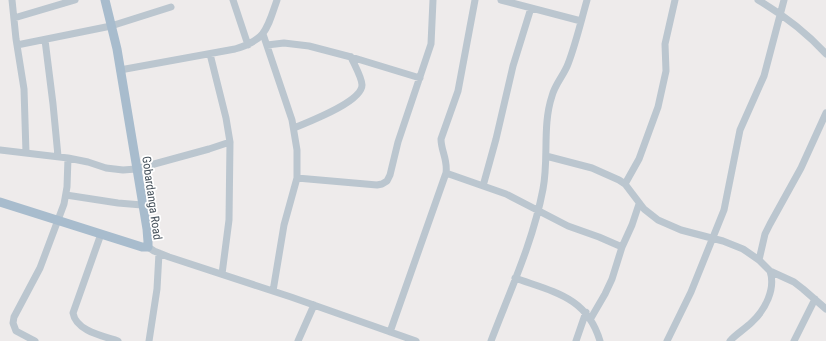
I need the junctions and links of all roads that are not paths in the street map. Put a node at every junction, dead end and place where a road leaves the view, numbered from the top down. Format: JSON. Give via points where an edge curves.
{"nodes":[{"id":1,"x":12,"y":0,"type":"edge"},
{"id":2,"x":74,"y":0,"type":"edge"},
{"id":3,"x":105,"y":0,"type":"edge"},
{"id":4,"x":233,"y":0,"type":"edge"},
{"id":5,"x":277,"y":0,"type":"edge"},
{"id":6,"x":433,"y":0,"type":"edge"},
{"id":7,"x":475,"y":0,"type":"edge"},
{"id":8,"x":501,"y":0,"type":"edge"},
{"id":9,"x":587,"y":0,"type":"edge"},
{"id":10,"x":675,"y":0,"type":"edge"},
{"id":11,"x":758,"y":0,"type":"edge"},
{"id":12,"x":784,"y":0,"type":"edge"},
{"id":13,"x":56,"y":3,"type":"edge"},
{"id":14,"x":171,"y":7,"type":"dead end"},
{"id":15,"x":531,"y":8,"type":"junction"},
{"id":16,"x":781,"y":15,"type":"junction"},
{"id":17,"x":14,"y":18,"type":"junction"},
{"id":18,"x":581,"y":21,"type":"junction"},
{"id":19,"x":111,"y":26,"type":"junction"},
{"id":20,"x":263,"y":34,"type":"junction"},
{"id":21,"x":45,"y":40,"type":"junction"},
{"id":22,"x":17,"y":45,"type":"junction"},
{"id":23,"x":248,"y":45,"type":"junction"},
{"id":24,"x":267,"y":45,"type":"junction"},
{"id":25,"x":210,"y":54,"type":"junction"},
{"id":26,"x":826,"y":54,"type":"edge"},
{"id":27,"x":351,"y":56,"type":"junction"},
{"id":28,"x":120,"y":70,"type":"junction"},
{"id":29,"x":420,"y":78,"type":"junction"},
{"id":30,"x":826,"y":113,"type":"edge"},
{"id":31,"x":294,"y":128,"type":"junction"},
{"id":32,"x":230,"y":142,"type":"junction"},
{"id":33,"x":0,"y":150,"type":"edge"},
{"id":34,"x":26,"y":153,"type":"junction"},
{"id":35,"x":58,"y":156,"type":"junction"},
{"id":36,"x":546,"y":156,"type":"junction"},
{"id":37,"x":68,"y":158,"type":"junction"},
{"id":38,"x":136,"y":169,"type":"junction"},
{"id":39,"x":446,"y":173,"type":"junction"},
{"id":40,"x":297,"y":178,"type":"junction"},
{"id":41,"x":626,"y":184,"type":"junction"},
{"id":42,"x":483,"y":186,"type":"junction"},
{"id":43,"x":66,"y":195,"type":"junction"},
{"id":44,"x":0,"y":202,"type":"edge"},
{"id":45,"x":639,"y":204,"type":"junction"},
{"id":46,"x":142,"y":205,"type":"junction"},
{"id":47,"x":539,"y":212,"type":"junction"},
{"id":48,"x":56,"y":221,"type":"junction"},
{"id":49,"x":102,"y":234,"type":"junction"},
{"id":50,"x":712,"y":238,"type":"junction"},
{"id":51,"x":148,"y":246,"type":"junction"},
{"id":52,"x":622,"y":247,"type":"junction"},
{"id":53,"x":159,"y":253,"type":"junction"},
{"id":54,"x":759,"y":260,"type":"junction"},
{"id":55,"x":770,"y":271,"type":"junction"},
{"id":56,"x":222,"y":274,"type":"junction"},
{"id":57,"x":515,"y":278,"type":"junction"},
{"id":58,"x":273,"y":291,"type":"junction"},
{"id":59,"x":815,"y":299,"type":"junction"},
{"id":60,"x":314,"y":305,"type":"junction"},
{"id":61,"x":826,"y":309,"type":"edge"},
{"id":62,"x":586,"y":312,"type":"junction"},
{"id":63,"x":591,"y":318,"type":"junction"},
{"id":64,"x":390,"y":332,"type":"junction"},
{"id":65,"x":35,"y":341,"type":"edge"},
{"id":66,"x":118,"y":341,"type":"edge"},
{"id":67,"x":149,"y":341,"type":"edge"},
{"id":68,"x":298,"y":341,"type":"edge"},
{"id":69,"x":416,"y":341,"type":"edge"},
{"id":70,"x":491,"y":341,"type":"edge"},
{"id":71,"x":576,"y":341,"type":"edge"},
{"id":72,"x":600,"y":341,"type":"edge"},
{"id":73,"x":667,"y":341,"type":"edge"},
{"id":74,"x":730,"y":341,"type":"edge"},
{"id":75,"x":794,"y":341,"type":"edge"}],
"edges":[{"from":1,"to":17,"type":"street"},
{"from":2,"to":13,"type":"street"},
{"from":3,"to":19,"type":"main road","name":"Gobardanga Road"},
{"from":4,"to":23,"type":"street"},
{"from":5,"to":20,"type":"street"},
{"from":6,"to":29,"type":"street","via":[[431,44]]},
{"from":7,"to":39,"type":"street","via":[[458,91],[441,139],[446,158]]},
{"from":8,"to":15,"type":"street"},
{"from":9,"to":18,"type":"street"},
{"from":10,"to":41,"type":"street","via":[[665,44],[666,71],[658,107]]},
{"from":11,"to":16,"type":"street"},
{"from":12,"to":16,"type":"street"},
{"from":13,"to":17,"type":"street"},
{"from":14,"to":19,"type":"street"},
{"from":15,"to":18,"type":"street"},
{"from":15,"to":42,"type":"street","via":[[513,66]]},
{"from":16,"to":26,"type":"street"},
{"from":16,"to":50,"type":"street","via":[[764,76],[740,130],[727,199]]},
{"from":17,"to":22,"type":"street"},
{"from":18,"to":36,"type":"street","via":[[568,65],[552,96],[547,119]]},
{"from":19,"to":21,"type":"street"},
{"from":19,"to":28,"type":"main road","name":"Gobardanga Road"},
{"from":20,"to":23,"type":"street","via":[[257,41]]},
{"from":20,"to":24,"type":"street"},
{"from":21,"to":22,"type":"street"},
{"from":21,"to":35,"type":"street"},
{"from":22,"to":34,"type":"street","via":[[24,89]]},
{"from":23,"to":25,"type":"street"},
{"from":24,"to":27,"type":"street","via":[[296,44]]},
{"from":24,"to":31,"type":"street"},
{"from":25,"to":28,"type":"street"},
{"from":25,"to":32,"type":"street"},
{"from":27,"to":29,"type":"street"},
{"from":27,"to":31,"type":"street","via":[[362,83],[360,92],[349,102]]},
{"from":28,"to":38,"type":"main road","name":"Gobardanga Road"},
{"from":29,"to":40,"type":"street","via":[[387,181],[377,185]]},
{"from":30,"to":54,"type":"street","via":[[801,168],[765,234]]},
{"from":31,"to":40,"type":"street"},
{"from":32,"to":38,"type":"street"},
{"from":32,"to":56,"type":"street","via":[[229,220]]},
{"from":33,"to":34,"type":"street"},
{"from":34,"to":35,"type":"street"},
{"from":35,"to":37,"type":"street"},
{"from":36,"to":41,"type":"street","via":[[606,173]]},
{"from":36,"to":47,"type":"street"},
{"from":37,"to":38,"type":"street","via":[[106,168]]},
{"from":37,"to":43,"type":"street"},
{"from":38,"to":46,"type":"main road","name":"Gobardanga Road"},
{"from":39,"to":42,"type":"street"},
{"from":39,"to":64,"type":"street"},
{"from":40,"to":58,"type":"street","via":[[284,225]]},
{"from":41,"to":45,"type":"street"},
{"from":42,"to":47,"type":"street","via":[[506,194]]},
{"from":43,"to":46,"type":"street"},
{"from":43,"to":48,"type":"street"},
{"from":44,"to":48,"type":"main road","name":"Gobardanga Road"},
{"from":45,"to":50,"type":"street","via":[[658,220],[681,230]]},
{"from":45,"to":52,"type":"street"},
{"from":46,"to":51,"type":"main road","name":"Gobardanga Road"},
{"from":47,"to":52,"type":"street"},
{"from":47,"to":57,"type":"street"},
{"from":48,"to":49,"type":"main road","name":"Gobardanga Road"},
{"from":48,"to":65,"type":"street","via":[[40,268],[13,323],[16,331]]},
{"from":49,"to":51,"type":"main road","name":"Gobardanga Road","via":[[142,247]]},
{"from":49,"to":66,"type":"street","via":[[73,313],[74,319],[84,328]]},
{"from":50,"to":54,"type":"street","via":[[733,244]]},
{"from":50,"to":73,"type":"street","via":[[691,292]]},
{"from":51,"to":53,"type":"street"},
{"from":52,"to":63,"type":"street","via":[[612,279]]},
{"from":53,"to":56,"type":"street"},
{"from":53,"to":67,"type":"street","via":[[157,289]]},
{"from":54,"to":55,"type":"street"},
{"from":55,"to":59,"type":"street","via":[[794,282]]},
{"from":55,"to":74,"type":"street","via":[[773,284],[764,307],[754,321]]},
{"from":56,"to":58,"type":"street"},
{"from":57,"to":62,"type":"street","via":[[571,300]]},
{"from":57,"to":70,"type":"street"},
{"from":58,"to":60,"type":"street"},
{"from":59,"to":61,"type":"street"},
{"from":59,"to":75,"type":"street"},
{"from":60,"to":64,"type":"street"},
{"from":60,"to":68,"type":"street"},
{"from":62,"to":63,"type":"street"},
{"from":62,"to":71,"type":"street"},
{"from":63,"to":72,"type":"street"},
{"from":64,"to":69,"type":"street"}]}
